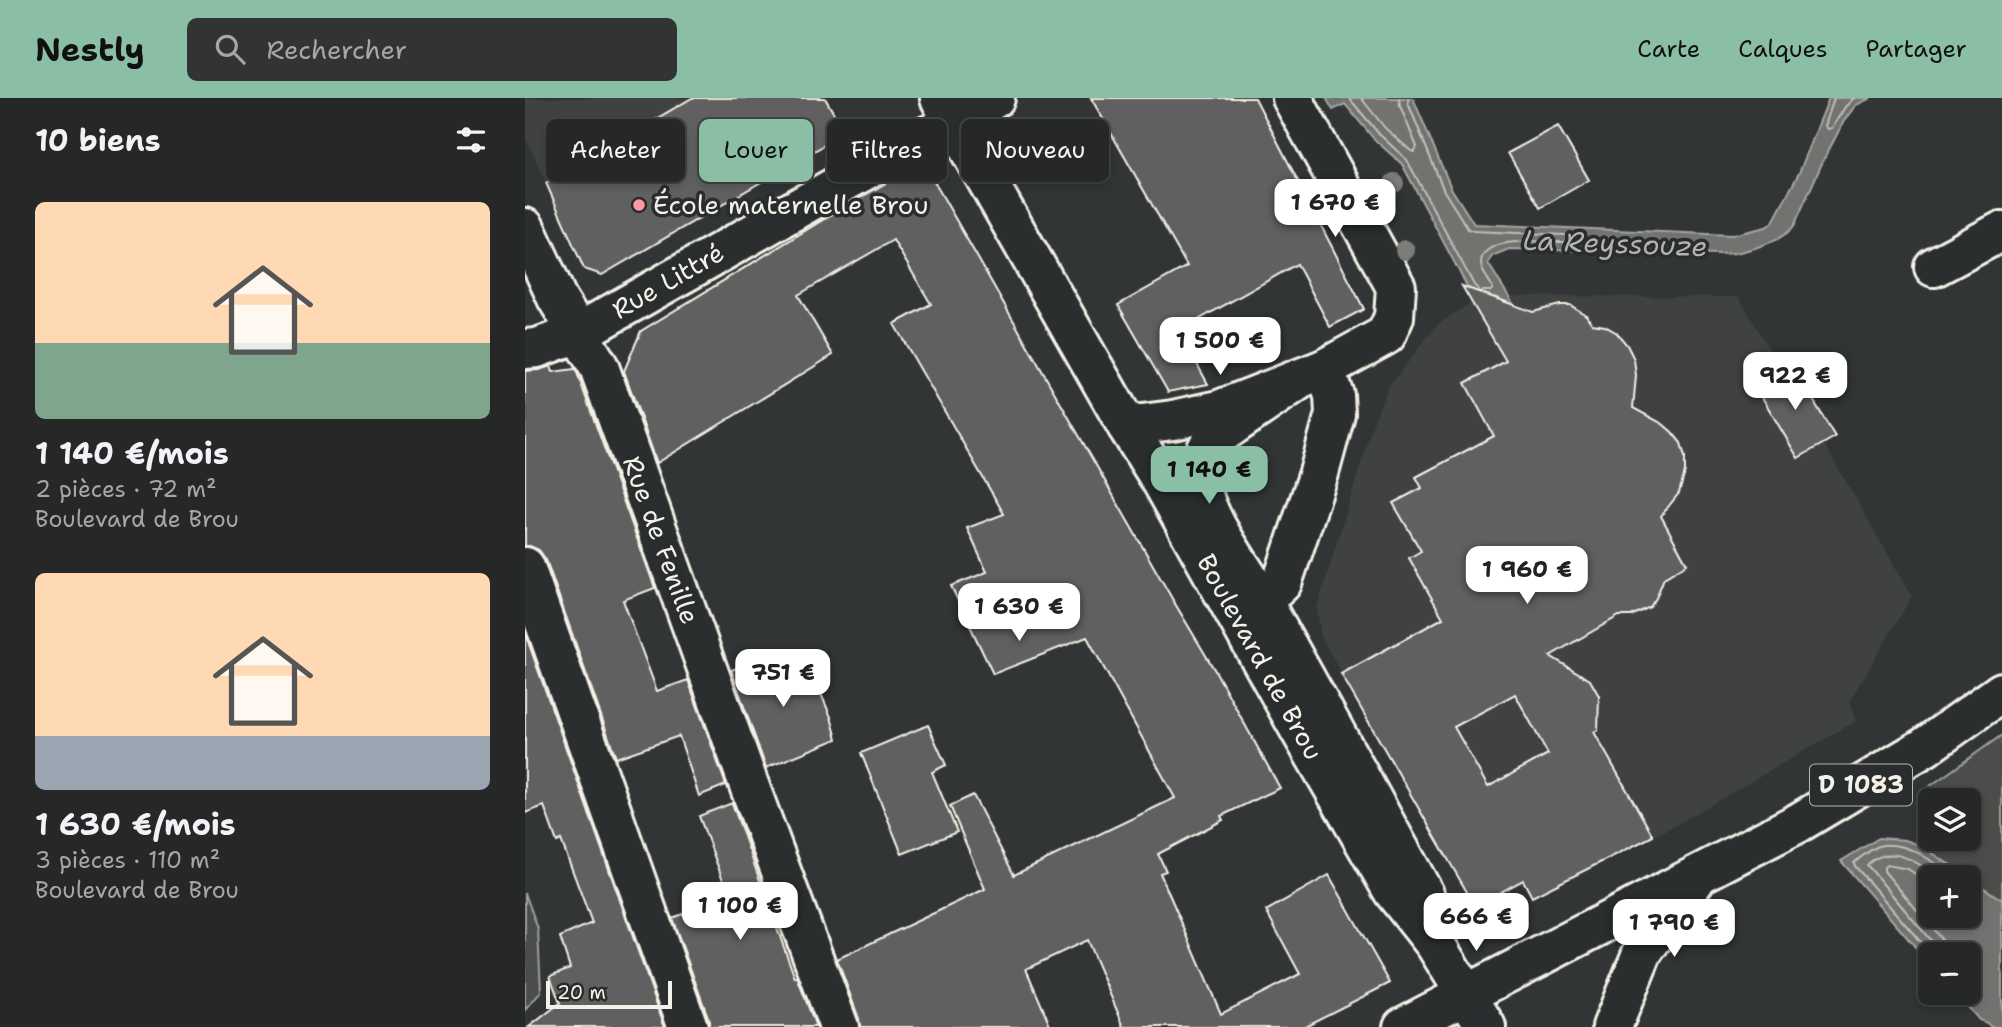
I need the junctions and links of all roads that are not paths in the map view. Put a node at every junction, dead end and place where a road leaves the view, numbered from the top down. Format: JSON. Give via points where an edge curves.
{"nodes":[{"id":1,"x":995,"y":98,"type":"edge"},
{"id":2,"x":1292,"y":98,"type":"edge"},
{"id":3,"x":948,"y":111,"type":"edge"},
{"id":4,"x":525,"y":228,"type":"edge"},
{"id":5,"x":2002,"y":231,"type":"edge"},
{"id":6,"x":1934,"y":267,"type":"dead end"},
{"id":7,"x":578,"y":333,"type":"junction"},
{"id":8,"x":525,"y":349,"type":"edge"},
{"id":9,"x":1312,"y":375,"type":"junction"},
{"id":10,"x":1127,"y":426,"type":"junction"},
{"id":11,"x":525,"y":567,"type":"edge"},
{"id":12,"x":1262,"y":601,"type":"junction"},
{"id":13,"x":1271,"y":677,"type":"junction"},
{"id":14,"x":2002,"y":692,"type":"edge"},
{"id":15,"x":1700,"y":873,"type":"junction"},
{"id":16,"x":1435,"y":944,"type":"junction"},
{"id":17,"x":1466,"y":994,"type":"junction"},
{"id":18,"x":688,"y":1027,"type":"edge"},
{"id":19,"x":839,"y":1027,"type":"edge"},
{"id":20,"x":1403,"y":1027,"type":"edge"},
{"id":21,"x":1486,"y":1027,"type":"edge"},
{"id":22,"x":1612,"y":1027,"type":"edge"}],
"edges":[{"from":1,"to":3,"type":"street","name":"Rue Littré"},
{"from":2,"to":9,"type":"street","via":[[1396,287],[1394,317],[1386,335]]},
{"from":3,"to":7,"type":"street","name":"Rue Littré","via":[[918,140]]},
{"from":3,"to":10,"type":"street","name":"Boulevard de Brou"},
{"from":4,"to":7,"type":"street","name":"Rue de Fenille"},
{"from":5,"to":6,"type":"street"},
{"from":7,"to":8,"type":"street","name":"Rue Littré"},
{"from":7,"to":19,"type":"street","name":"Rue de Fenille","via":[[599,367]]},
{"from":9,"to":10,"type":"street","via":[[1219,410]]},
{"from":9,"to":12,"type":"street","via":[[1333,396],[1335,414],[1282,583]]},
{"from":9,"to":12,"type":"street","via":[[1216,437],[1202,459],[1201,486],[1211,516]]},
{"from":10,"to":13,"type":"street","name":"Boulevard de Brou"},
{"from":11,"to":18,"type":"street"},
{"from":12,"to":13,"type":"street","via":[[1259,629]]},
{"from":12,"to":16,"type":"street","via":[[1424,894]]},
{"from":13,"to":16,"type":"street","name":"Boulevard de Brou","via":[[1393,891]]},
{"from":14,"to":15,"type":"street","number":"D 1083","via":[[1925,747]]},
{"from":15,"to":17,"type":"street","number":"D 1083"},
{"from":15,"to":22,"type":"street","via":[[1643,951]]},
{"from":16,"to":17,"type":"street","name":"Boulevard de Brou"},
{"from":17,"to":20,"type":"street","number":"D 1083"},
{"from":17,"to":21,"type":"street","name":"Boulevard de Brou"}]}
